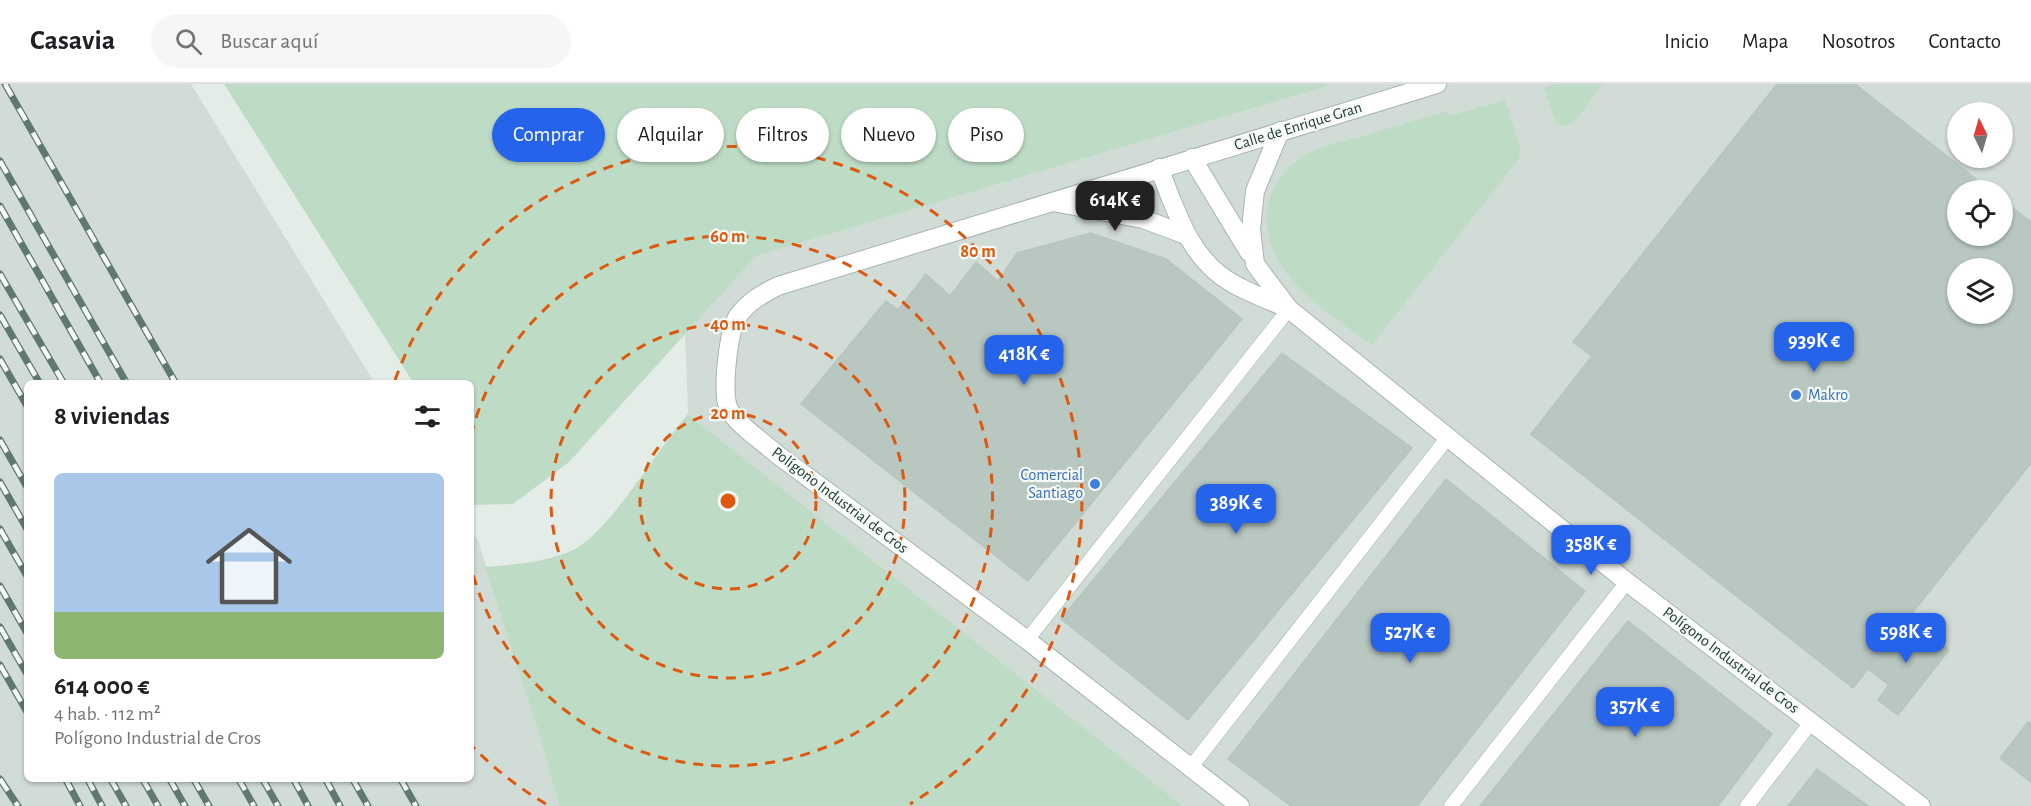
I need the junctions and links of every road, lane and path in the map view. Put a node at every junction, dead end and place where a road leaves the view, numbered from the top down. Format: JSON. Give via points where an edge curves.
{"nodes":[{"id":1,"x":1437,"y":84,"type":"edge"},
{"id":2,"x":1280,"y":131,"type":"junction"},
{"id":3,"x":1192,"y":158,"type":"junction"},
{"id":4,"x":1159,"y":168,"type":"junction"},
{"id":5,"x":1052,"y":201,"type":"junction"},
{"id":6,"x":1186,"y":235,"type":"junction"},
{"id":7,"x":1255,"y":262,"type":"junction"},
{"id":8,"x":1289,"y":309,"type":"junction"},
{"id":9,"x":1448,"y":437,"type":"junction"},
{"id":10,"x":1627,"y":582,"type":"junction"},
{"id":11,"x":1027,"y":640,"type":"junction"},
{"id":12,"x":1812,"y":721,"type":"junction"},
{"id":13,"x":1191,"y":767,"type":"junction"},
{"id":14,"x":1240,"y":806,"type":"edge"},
{"id":15,"x":1451,"y":806,"type":"edge"},
{"id":16,"x":1747,"y":806,"type":"edge"},
{"id":17,"x":1922,"y":806,"type":"edge"}],
"edges":[{"from":1,"to":2,"type":"street","name":"Calle de Enrique Gran"},
{"from":2,"to":3,"type":"street","name":"Calle de Enrique Gran"},
{"from":2,"to":7,"type":"street","name":"Polígono Industrial de Cros","via":[[1255,191],[1251,229]]},
{"from":3,"to":4,"type":"street","name":"Calle de Enrique Gran"},
{"from":3,"to":7,"type":"street","name":"Polígono Industrial de Cros"},
{"from":4,"to":5,"type":"street","name":"Polígono Industrial de Cros"},
{"from":4,"to":6,"type":"street","name":"Polígono Industrial de Cros"},
{"from":5,"to":6,"type":"street","name":"Polígono Industrial de Cros","via":[[1143,219]]},
{"from":5,"to":11,"type":"street","name":"Polígono Industrial de Cros","via":[[758,295],[736,319],[727,371],[728,409],[745,426],[778,455]]},
{"from":6,"to":8,"type":"street","name":"Polígono Industrial de Cros","via":[[1205,263],[1231,283]]},
{"from":7,"to":8,"type":"street","name":"Polígono Industrial de Cros"},
{"from":8,"to":9,"type":"street","name":"Polígono Industrial de Cros"},
{"from":8,"to":11,"type":"lane"},
{"from":9,"to":10,"type":"street","name":"Polígono Industrial de Cros"},
{"from":9,"to":13,"type":"lane"},
{"from":10,"to":12,"type":"street","name":"Polígono Industrial de Cros"},
{"from":10,"to":15,"type":"lane"},
{"from":11,"to":13,"type":"street","name":"Polígono Industrial de Cros"},
{"from":12,"to":16,"type":"lane"},
{"from":12,"to":17,"type":"street","name":"Polígono Industrial de Cros"},
{"from":13,"to":14,"type":"street","name":"Polígono Industrial de Cros"}]}
